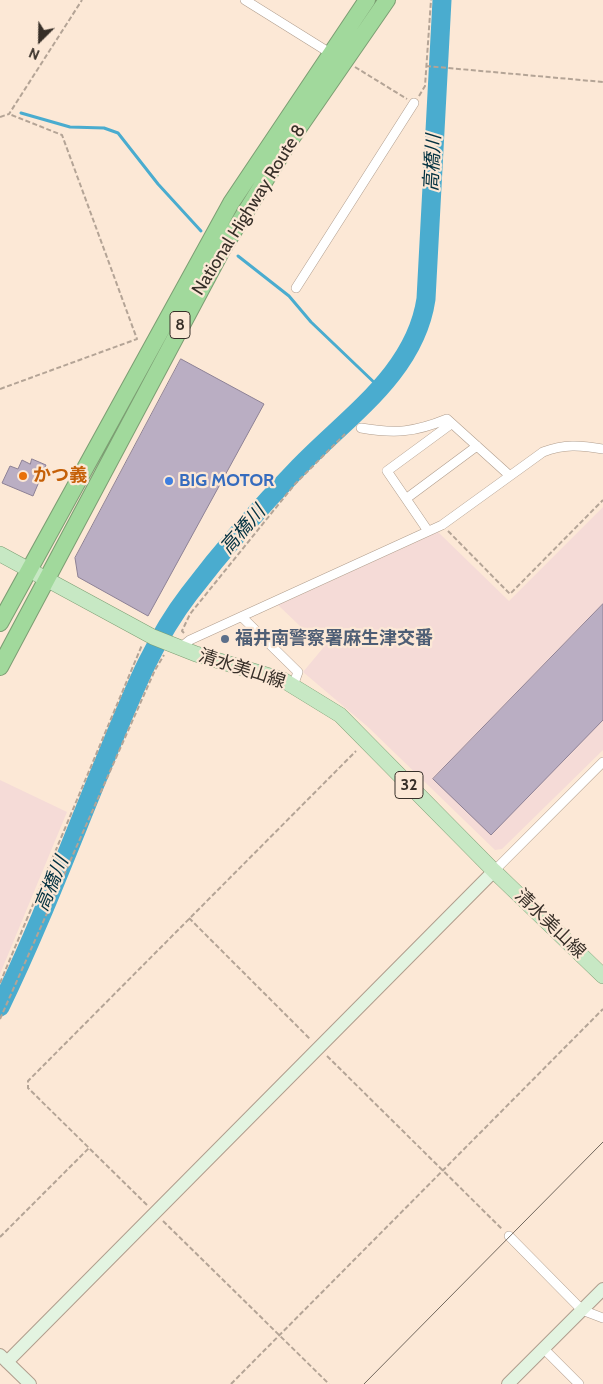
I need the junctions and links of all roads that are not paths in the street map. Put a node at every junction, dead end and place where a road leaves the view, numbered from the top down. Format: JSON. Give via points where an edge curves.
{"nodes":[{"id":1,"x":245,"y":0,"type":"edge"},
{"id":2,"x":368,"y":0,"type":"edge"},
{"id":3,"x":387,"y":0,"type":"edge"},
{"id":4,"x":330,"y":53,"type":"junction"},
{"id":5,"x":414,"y":103,"type":"road end"},
{"id":6,"x":296,"y":288,"type":"dead end"},
{"id":7,"x":451,"y":424,"type":"junction"},
{"id":8,"x":361,"y":428,"type":"dead end"},
{"id":9,"x":477,"y":446,"type":"junction"},
{"id":10,"x":603,"y":449,"type":"edge"},
{"id":11,"x":509,"y":475,"type":"junction"},
{"id":12,"x":407,"y":498,"type":"junction"},
{"id":13,"x":428,"y":532,"type":"junction"},
{"id":14,"x":0,"y":554,"type":"edge"},
{"id":15,"x":29,"y":569,"type":"junction"},
{"id":16,"x":47,"y":578,"type":"junction"},
{"id":17,"x":242,"y":617,"type":"junction"},
{"id":18,"x":0,"y":623,"type":"edge"},
{"id":19,"x":180,"y":644,"type":"junction"},
{"id":20,"x":0,"y":667,"type":"edge"},
{"id":21,"x":293,"y":686,"type":"junction"},
{"id":22,"x":603,"y":762,"type":"edge"},
{"id":23,"x":494,"y":870,"type":"junction"},
{"id":24,"x":603,"y":976,"type":"edge"},
{"id":25,"x":509,"y":1236,"type":"road end"},
{"id":26,"x":603,"y":1289,"type":"edge"},
{"id":27,"x":582,"y":1310,"type":"junction"},
{"id":28,"x":603,"y":1318,"type":"edge"},
{"id":29,"x":543,"y":1348,"type":"junction"},
{"id":30,"x":4,"y":1359,"type":"edge"},
{"id":31,"x":30,"y":1384,"type":"edge"},
{"id":32,"x":508,"y":1384,"type":"edge"},
{"id":33,"x":579,"y":1384,"type":"edge"}],
"edges":[{"from":1,"to":4,"type":"street"},
{"from":2,"to":4,"type":"highway","name":"National Highway Route 8","number":"8"},
{"from":3,"to":16,"type":"highway","name":"National Highway Route 8","number":"8","via":[[244,211]]},
{"from":4,"to":15,"type":"highway","name":"National Highway Route 8","number":"8","via":[[231,203]]},
{"from":5,"to":6,"type":"street"},
{"from":7,"to":8,"type":"street","via":[[447,419],[405,432]]},
{"from":7,"to":9,"type":"street"},
{"from":7,"to":12,"type":"street","via":[[387,471]]},
{"from":9,"to":11,"type":"street"},
{"from":9,"to":12,"type":"street"},
{"from":10,"to":11,"type":"street","via":[[575,444],[560,446],[543,452]]},
{"from":11,"to":13,"type":"street"},
{"from":12,"to":13,"type":"street"},
{"from":13,"to":17,"type":"street"},
{"from":14,"to":15,"type":"main road","name":"清水美山線","number":"32"},
{"from":15,"to":16,"type":"main road","name":"清水美山線","number":"32"},
{"from":15,"to":18,"type":"highway","name":"National Highway Route 8","number":"8"},
{"from":16,"to":19,"type":"main road","name":"清水美山線","number":"32","via":[[150,635]]},
{"from":16,"to":20,"type":"highway","name":"National Highway Route 8","number":"8"},
{"from":17,"to":19,"type":"street"},
{"from":17,"to":21,"type":"street","via":[[298,672]]},
{"from":19,"to":21,"type":"main road","name":"清水美山線","number":"32","via":[[260,671]]},
{"from":21,"to":23,"type":"main road","name":"清水美山線","number":"32","via":[[340,715]]},
{"from":22,"to":23,"type":"street"},
{"from":23,"to":24,"type":"main road","name":"清水美山線","number":"32"},
{"from":23,"to":30,"type":"street","via":[[155,1213]]},
{"from":25,"to":27,"type":"street"},
{"from":26,"to":27,"type":"street"},
{"from":27,"to":28,"type":"street"},
{"from":27,"to":29,"type":"street"},
{"from":29,"to":32,"type":"street"},
{"from":29,"to":33,"type":"street"},
{"from":30,"to":31,"type":"street"}]}
